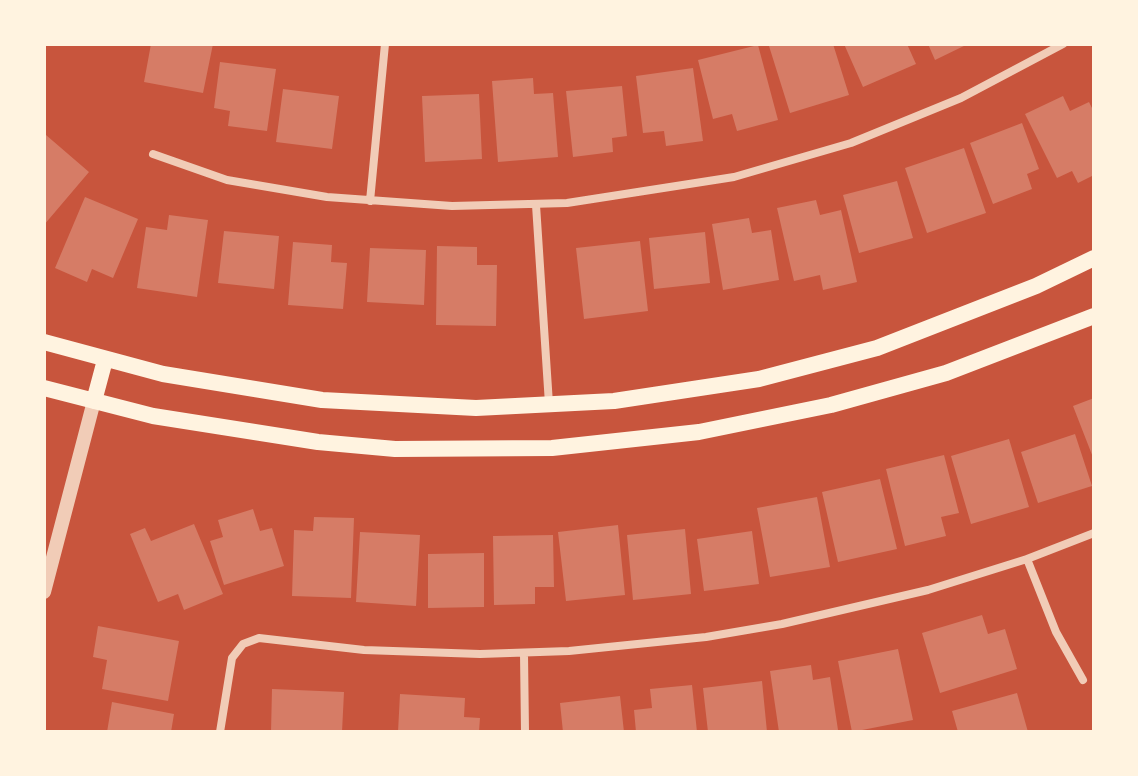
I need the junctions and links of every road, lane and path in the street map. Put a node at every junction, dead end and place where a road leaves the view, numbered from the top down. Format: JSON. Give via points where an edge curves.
{"nodes":[{"id":1,"x":385,"y":44,"type":"edge"},
{"id":2,"x":1063,"y":44,"type":"edge"},
{"id":3,"x":153,"y":154,"type":"dead end"},
{"id":4,"x":370,"y":201,"type":"junction"},
{"id":5,"x":536,"y":205,"type":"junction"},
{"id":6,"x":1094,"y":258,"type":"edge"},
{"id":7,"x":1094,"y":316,"type":"edge"},
{"id":8,"x":44,"y":342,"type":"edge"},
{"id":9,"x":105,"y":360,"type":"junction"},
{"id":10,"x":44,"y":388,"type":"edge"},
{"id":11,"x":94,"y":401,"type":"junction"},
{"id":12,"x":549,"y":405,"type":"junction"},
{"id":13,"x":1094,"y":533,"type":"edge"},
{"id":14,"x":1027,"y":559,"type":"junction"},
{"id":15,"x":44,"y":592,"type":"edge"},
{"id":16,"x":524,"y":654,"type":"junction"},
{"id":17,"x":1083,"y":680,"type":"dead end"},
{"id":18,"x":220,"y":732,"type":"edge"},
{"id":19,"x":525,"y":732,"type":"edge"}],
"edges":[{"from":1,"to":4,"type":"street"},
{"from":2,"to":5,"type":"street","via":[[928,113],[813,155],[690,185]]},
{"from":3,"to":4,"type":"street","via":[[227,180]]},
{"from":4,"to":5,"type":"street"},
{"from":5,"to":12,"type":"street"},
{"from":6,"to":12,"type":"main road","via":[[929,330],[818,364],[693,391]]},
{"from":7,"to":11,"type":"main road","via":[[1001,355],[881,392],[769,419],[618,443],[395,449],[224,430]]},
{"from":8,"to":9,"type":"main road"},
{"from":9,"to":11,"type":"main road"},
{"from":9,"to":12,"type":"main road","via":[[233,388],[322,400],[462,408]]},
{"from":10,"to":11,"type":"main road"},
{"from":11,"to":15,"type":"street"},
{"from":13,"to":14,"type":"street"},
{"from":14,"to":16,"type":"street","via":[[913,594],[782,624],[641,645]]},
{"from":14,"to":17,"type":"street","via":[[1056,632]]},
{"from":16,"to":18,"type":"street","via":[[364,650],[259,638],[243,644],[232,658]]},
{"from":16,"to":19,"type":"street"}]}
